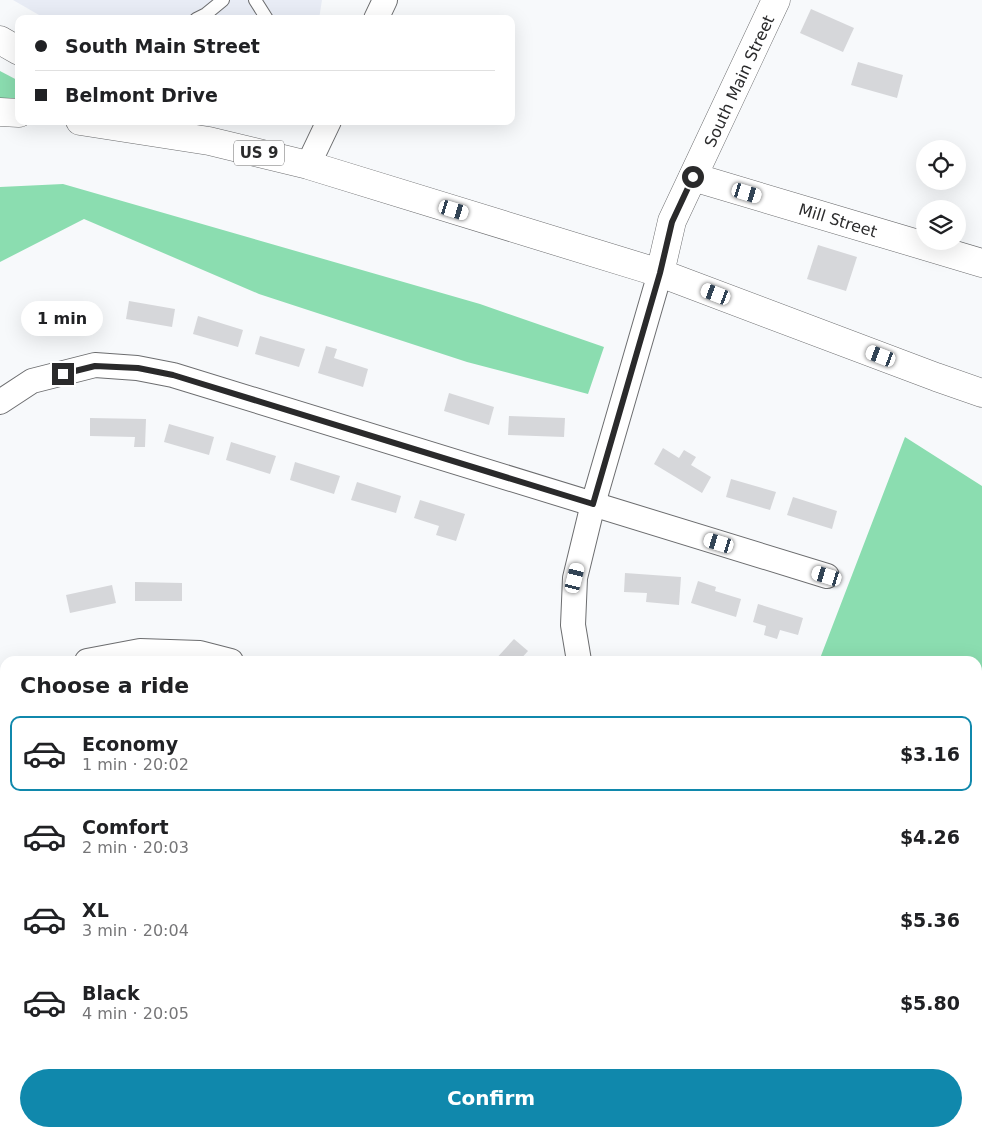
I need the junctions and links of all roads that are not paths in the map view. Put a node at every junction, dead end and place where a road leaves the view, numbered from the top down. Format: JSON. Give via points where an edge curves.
{"nodes":[{"id":1,"x":223,"y":0,"type":"edge"},
{"id":2,"x":255,"y":0,"type":"edge"},
{"id":3,"x":385,"y":0,"type":"edge"},
{"id":4,"x":776,"y":0,"type":"edge"},
{"id":5,"x":204,"y":15,"type":"edge"},
{"id":6,"x":264,"y":15,"type":"edge"},
{"id":7,"x":378,"y":15,"type":"edge"},
{"id":8,"x":0,"y":40,"type":"edge"},
{"id":9,"x":15,"y":49,"type":"edge"},
{"id":10,"x":0,"y":112,"type":"edge"},
{"id":11,"x":15,"y":113,"type":"edge"},
{"id":12,"x":106,"y":125,"type":"edge"},
{"id":13,"x":173,"y":125,"type":"edge"},
{"id":14,"x":327,"y":125,"type":"edge"},
{"id":15,"x":209,"y":141,"type":"junction"},
{"id":16,"x":308,"y":165,"type":"junction"},
{"id":17,"x":693,"y":177,"type":"junction"},
{"id":18,"x":982,"y":263,"type":"edge"},
{"id":19,"x":660,"y":273,"type":"junction"},
{"id":20,"x":982,"y":393,"type":"edge"},
{"id":21,"x":0,"y":402,"type":"edge"},
{"id":22,"x":593,"y":504,"type":"junction"},
{"id":23,"x":827,"y":576,"type":"dead end"},
{"id":24,"x":114,"y":656,"type":"edge"},
{"id":25,"x":212,"y":656,"type":"edge"},
{"id":26,"x":578,"y":656,"type":"edge"}],
"edges":[{"from":1,"to":5,"type":"lane"},
{"from":2,"to":6,"type":"lane"},
{"from":3,"to":7,"type":"street"},
{"from":4,"to":17,"type":"main road","name":"South Main Street"},
{"from":8,"to":9,"type":"main road"},
{"from":10,"to":11,"type":"main road"},
{"from":12,"to":15,"type":"main road","number":"US 9"},
{"from":13,"to":15,"type":"main road","number":"US 9"},
{"from":14,"to":16,"type":"street"},
{"from":15,"to":16,"type":"main road","number":"US 9"},
{"from":16,"to":19,"type":"main road","number":"US 9"},
{"from":17,"to":18,"type":"main road","name":"Mill Street"},
{"from":17,"to":19,"type":"main road","name":"South Main Street","via":[[672,222]]},
{"from":19,"to":20,"type":"main road","number":"US 9"},
{"from":19,"to":22,"type":"street"},
{"from":21,"to":22,"type":"street","via":[[32,382],[95,366],[138,368],[173,375]]},
{"from":22,"to":23,"type":"street"},
{"from":22,"to":26,"type":"street","via":[[575,578],[573,625]]},
{"from":24,"to":25,"type":"street","via":[[140,651]]}]}
